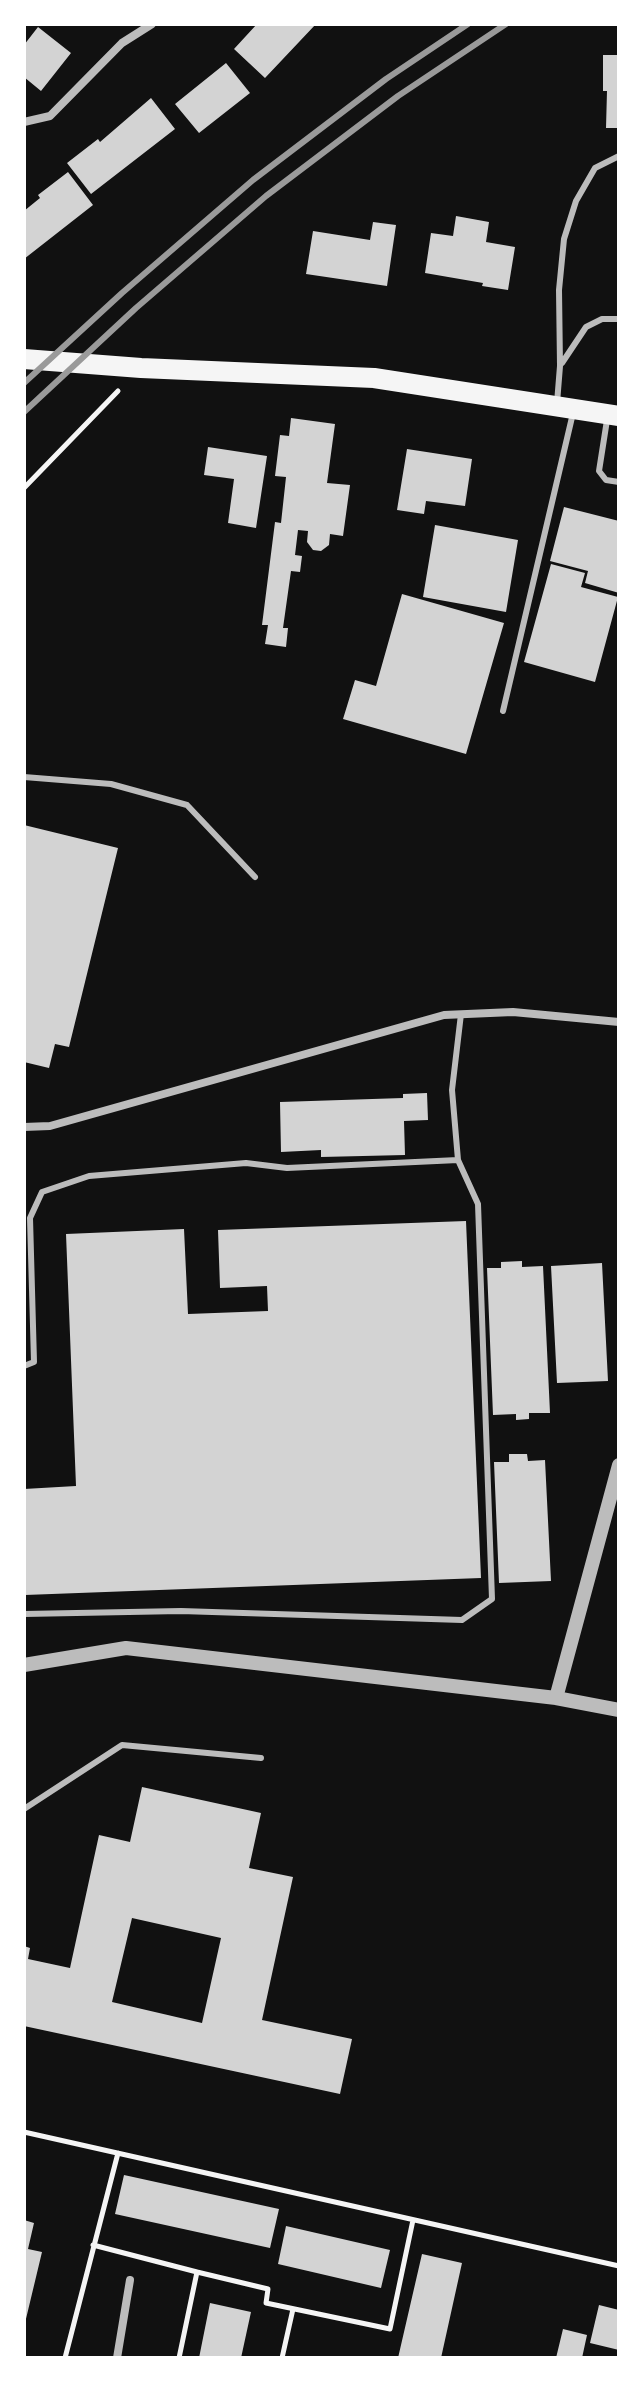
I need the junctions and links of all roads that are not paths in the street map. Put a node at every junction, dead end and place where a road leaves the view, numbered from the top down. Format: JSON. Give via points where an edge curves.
{"nodes":[{"id":1,"x":152,"y":24,"type":"edge"},
{"id":2,"x":24,"y":122,"type":"edge"},
{"id":3,"x":619,"y":156,"type":"edge"},
{"id":4,"x":619,"y":319,"type":"edge"},
{"id":5,"x":24,"y":359,"type":"edge"},
{"id":6,"x":560,"y":366,"type":"junction"},
{"id":7,"x":566,"y":408,"type":"junction"},
{"id":8,"x":613,"y":415,"type":"edge"},
{"id":9,"x":619,"y":482,"type":"edge"},
{"id":10,"x":503,"y":711,"type":"dead end"},
{"id":11,"x":24,"y":777,"type":"edge"},
{"id":12,"x":255,"y":877,"type":"dead end"},
{"id":13,"x":461,"y":1014,"type":"junction"},
{"id":14,"x":619,"y":1022,"type":"edge"},
{"id":15,"x":24,"y":1127,"type":"edge"},
{"id":16,"x":458,"y":1160,"type":"junction"},
{"id":17,"x":24,"y":1366,"type":"edge"},
{"id":18,"x":619,"y":1465,"type":"edge"},
{"id":19,"x":24,"y":1614,"type":"edge"},
{"id":20,"x":24,"y":1665,"type":"edge"},
{"id":21,"x":556,"y":1698,"type":"junction"},
{"id":22,"x":619,"y":1710,"type":"edge"},
{"id":23,"x":261,"y":1758,"type":"dead end"},
{"id":24,"x":24,"y":1809,"type":"edge"},
{"id":25,"x":130,"y":2280,"type":"dead end"},
{"id":26,"x":117,"y":2358,"type":"edge"}],
"edges":[{"from":1,"to":2,"type":"street","via":[[122,43],[50,116]]},
{"from":3,"to":6,"type":"lane","via":[[595,168],[576,201],[564,239]]},
{"from":4,"to":6,"type":"lane","via":[[602,319],[586,327]]},
{"from":5,"to":7,"type":"main road","via":[[374,378]]},
{"from":6,"to":7,"type":"lane"},
{"from":7,"to":8,"type":"main road"},
{"from":7,"to":10,"type":"lane"},
{"from":8,"to":9,"type":"lane","via":[[599,471],[606,480]]},
{"from":11,"to":12,"type":"lane","via":[[111,784],[187,805]]},
{"from":13,"to":14,"type":"street","via":[[513,1012]]},
{"from":13,"to":15,"type":"street","via":[[50,1126]]},
{"from":13,"to":16,"type":"lane","via":[[452,1090]]},
{"from":16,"to":17,"type":"lane","via":[[287,1168],[246,1163],[89,1176],[42,1192],[30,1218],[34,1362]]},
{"from":16,"to":19,"type":"lane","via":[[478,1204],[492,1599],[462,1620],[181,1611]]},
{"from":18,"to":21,"type":"street"},
{"from":20,"to":21,"type":"street","via":[[126,1648]]},
{"from":21,"to":22,"type":"street"},
{"from":23,"to":24,"type":"lane","via":[[122,1745]]},
{"from":25,"to":26,"type":"street"}]}
